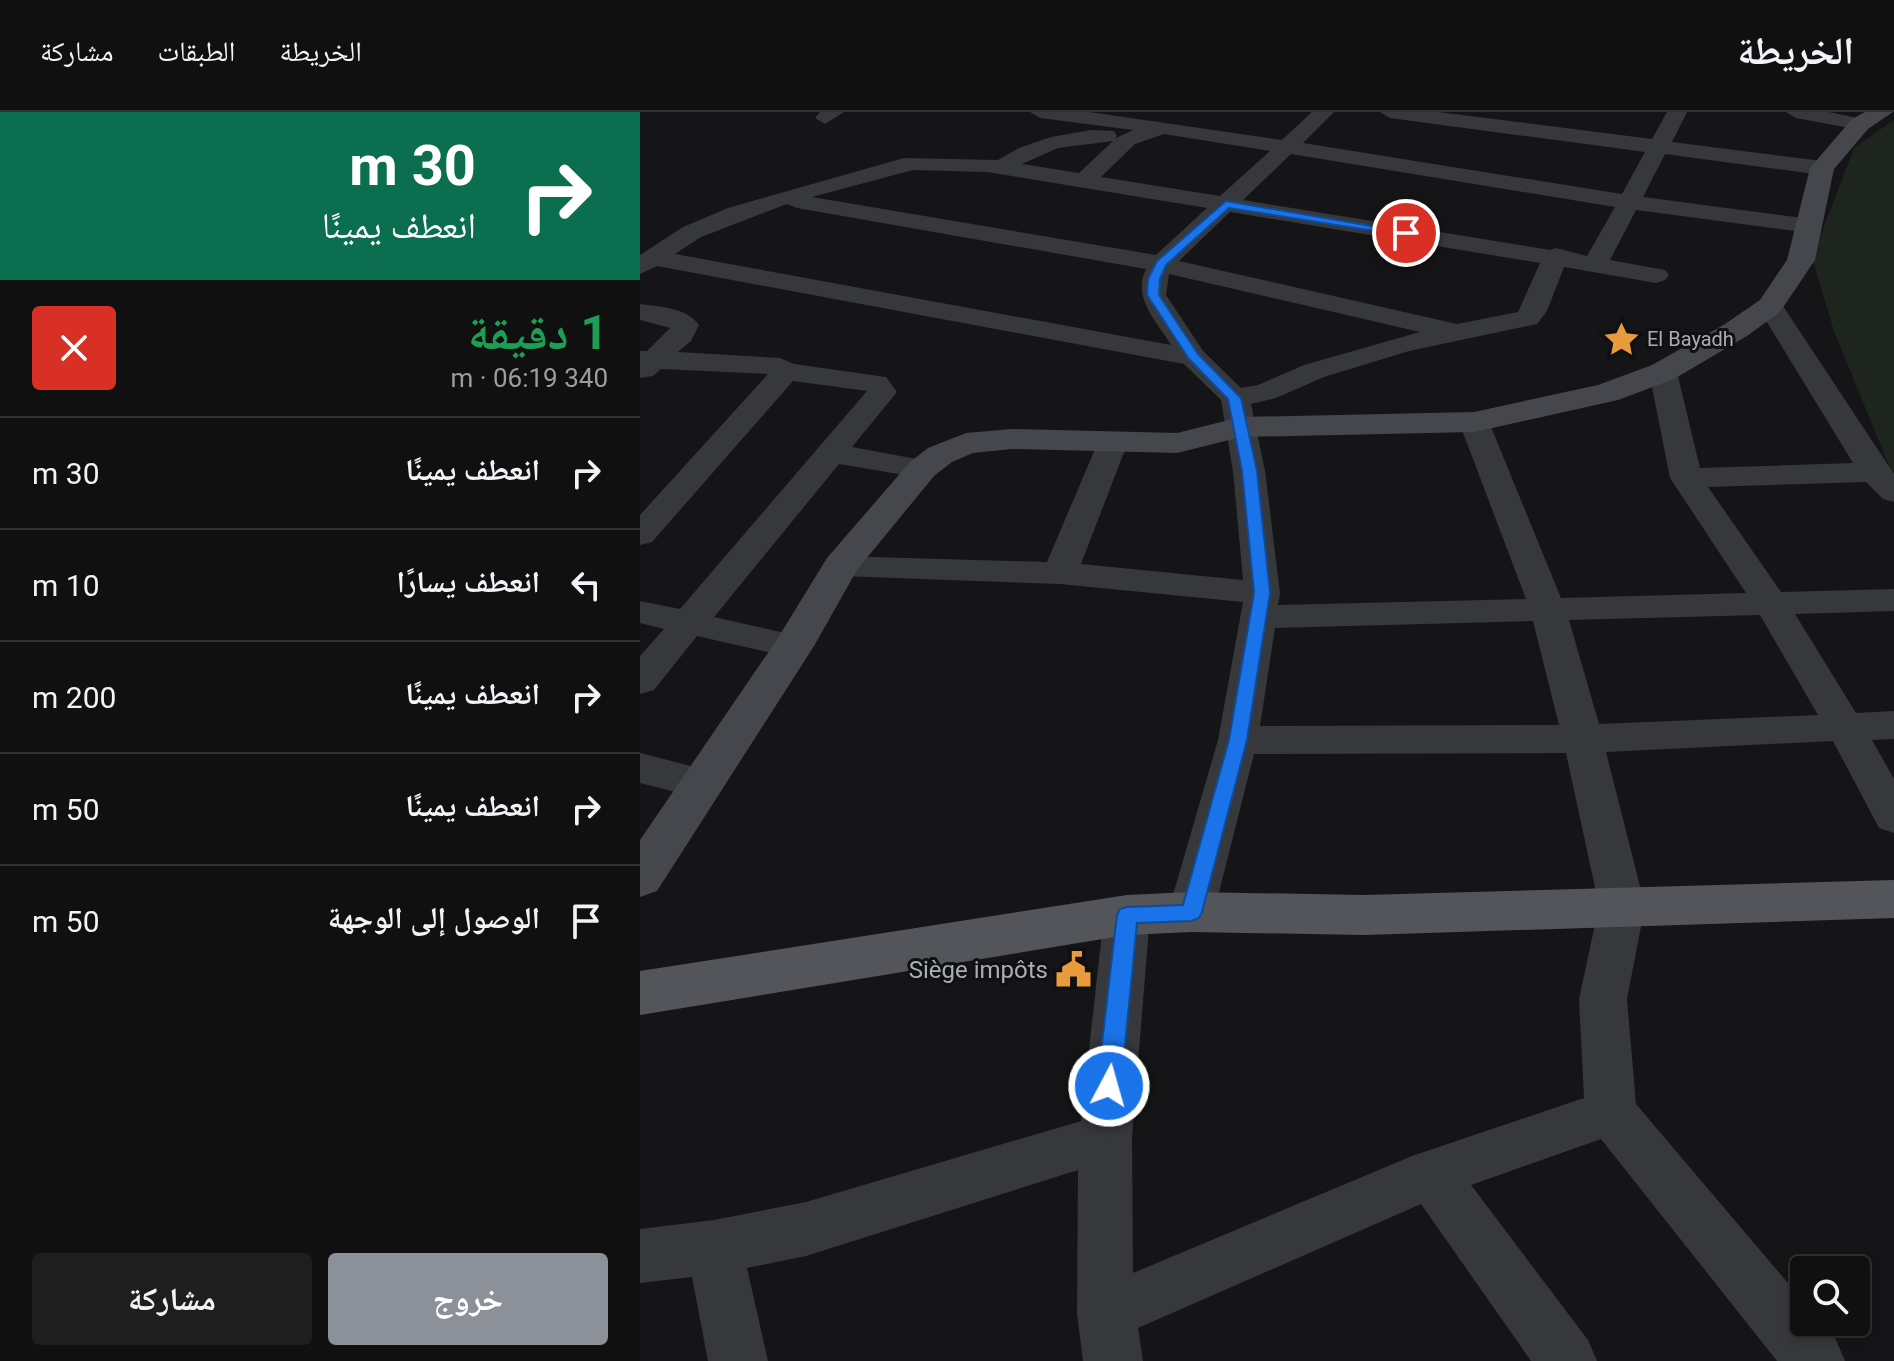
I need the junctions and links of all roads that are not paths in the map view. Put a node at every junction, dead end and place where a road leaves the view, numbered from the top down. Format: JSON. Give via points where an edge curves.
{"nodes":[{"id":1,"x":1040,"y":112,"type":"edge"},
{"id":2,"x":1186,"y":112,"type":"edge"},
{"id":3,"x":1324,"y":112,"type":"edge"},
{"id":4,"x":1390,"y":112,"type":"edge"},
{"id":5,"x":1677,"y":112,"type":"edge"},
{"id":6,"x":1796,"y":112,"type":"edge"},
{"id":7,"x":1871,"y":118,"type":"edge"},
{"id":8,"x":1163,"y":127,"type":"junction"},
{"id":9,"x":1134,"y":135,"type":"junction"},
{"id":10,"x":1659,"y":145,"type":"junction"},
{"id":11,"x":1282,"y":148,"type":"junction"},
{"id":12,"x":1002,"y":167,"type":"junction"},
{"id":13,"x":1822,"y":168,"type":"junction"},
{"id":14,"x":1084,"y":181,"type":"junction"},
{"id":15,"x":781,"y":198,"type":"junction"},
{"id":16,"x":1630,"y":202,"type":"junction"},
{"id":17,"x":1226,"y":204,"type":"junction"},
{"id":18,"x":1810,"y":226,"type":"junction"},
{"id":19,"x":1556,"y":256,"type":"junction"},
{"id":20,"x":647,"y":262,"type":"edge"},
{"id":21,"x":1596,"y":263,"type":"junction"},
{"id":22,"x":1161,"y":264,"type":"junction"},
{"id":23,"x":1656,"y":275,"type":"dead end"},
{"id":24,"x":1770,"y":306,"type":"junction"},
{"id":25,"x":640,"y":312,"type":"edge"},
{"id":26,"x":1459,"y":333,"type":"junction"},
{"id":27,"x":1193,"y":357,"type":"junction"},
{"id":28,"x":645,"y":364,"type":"edge"},
{"id":29,"x":786,"y":372,"type":"junction"},
{"id":30,"x":1663,"y":372,"type":"junction"},
{"id":31,"x":1238,"y":413,"type":"junction"},
{"id":32,"x":1474,"y":422,"type":"junction"},
{"id":33,"x":1113,"y":442,"type":"junction"},
{"id":34,"x":832,"y":453,"type":"junction"},
{"id":35,"x":922,"y":469,"type":"junction"},
{"id":36,"x":1686,"y":478,"type":"junction"},
{"id":37,"x":1884,"y":482,"type":"edge"},
{"id":38,"x":640,"y":535,"type":"edge"},
{"id":39,"x":840,"y":566,"type":"junction"},
{"id":40,"x":1060,"y":573,"type":"junction"},
{"id":41,"x":1894,"y":600,"type":"edge"},
{"id":42,"x":1770,"y":602,"type":"junction"},
{"id":43,"x":1259,"y":605,"type":"junction"},
{"id":44,"x":1548,"y":610,"type":"junction"},
{"id":45,"x":640,"y":612,"type":"edge"},
{"id":46,"x":690,"y":625,"type":"junction"},
{"id":47,"x":794,"y":646,"type":"junction"},
{"id":48,"x":640,"y":681,"type":"edge"},
{"id":49,"x":1894,"y":725,"type":"edge"},
{"id":50,"x":1845,"y":727,"type":"junction"},
{"id":51,"x":1583,"y":739,"type":"junction"},
{"id":52,"x":1238,"y":740,"type":"junction"},
{"id":53,"x":640,"y":768,"type":"edge"},
{"id":54,"x":703,"y":784,"type":"junction"},
{"id":55,"x":1894,"y":817,"type":"edge"},
{"id":56,"x":640,"y":878,"type":"edge"},
{"id":57,"x":1894,"y":899,"type":"edge"},
{"id":58,"x":1622,"y":906,"type":"junction"},
{"id":59,"x":1191,"y":912,"type":"junction"},
{"id":60,"x":1127,"y":915,"type":"junction"},
{"id":61,"x":640,"y":993,"type":"edge"},
{"id":62,"x":1611,"y":1112,"type":"junction"},
{"id":63,"x":1105,"y":1138,"type":"junction"},
{"id":64,"x":1431,"y":1174,"type":"junction"},
{"id":65,"x":714,"y":1247,"type":"junction"},
{"id":66,"x":640,"y":1256,"type":"edge"},
{"id":67,"x":1110,"y":1337,"type":"edge"},
{"id":68,"x":738,"y":1361,"type":"edge"},
{"id":69,"x":1567,"y":1361,"type":"edge"},
{"id":70,"x":1815,"y":1361,"type":"edge"}],
"edges":[{"from":1,"to":8,"type":"street"},
{"from":2,"to":8,"type":"street"},
{"from":3,"to":11,"type":"street"},
{"from":4,"to":10,"type":"street"},
{"from":5,"to":10,"type":"street"},
{"from":6,"to":7,"type":"street"},
{"from":7,"to":13,"type":"street"},
{"from":8,"to":9,"type":"street"},
{"from":8,"to":11,"type":"street"},
{"from":9,"to":12,"type":"street","via":[[1051,142],[1026,150]]},
{"from":9,"to":14,"type":"street"},
{"from":10,"to":13,"type":"street"},
{"from":10,"to":16,"type":"street"},
{"from":11,"to":16,"type":"street"},
{"from":11,"to":17,"type":"street"},
{"from":12,"to":14,"type":"street"},
{"from":12,"to":15,"type":"street","via":[[912,163]]},
{"from":13,"to":18,"type":"street"},
{"from":14,"to":17,"type":"street"},
{"from":15,"to":20,"type":"street","via":[[692,232]]},
{"from":15,"to":22,"type":"street"},
{"from":16,"to":18,"type":"street"},
{"from":16,"to":21,"type":"street"},
{"from":17,"to":19,"type":"street"},
{"from":17,"to":22,"type":"street"},
{"from":18,"to":24,"type":"street","via":[[1801,260]]},
{"from":19,"to":21,"type":"street"},
{"from":19,"to":26,"type":"street","via":[[1527,318]]},
{"from":20,"to":27,"type":"street"},
{"from":21,"to":23,"type":"street"},
{"from":22,"to":26,"type":"street"},
{"from":22,"to":27,"type":"street","via":[[1153,295]]},
{"from":24,"to":30,"type":"street"},
{"from":24,"to":37,"type":"street"},
{"from":25,"to":28,"type":"street","via":[[685,325],[681,335]]},
{"from":26,"to":31,"type":"street","via":[[1314,371],[1266,392]]},
{"from":27,"to":31,"type":"street"},
{"from":28,"to":29,"type":"street","via":[[761,365]]},
{"from":29,"to":34,"type":"street","via":[[876,383],[882,392]]},
{"from":29,"to":38,"type":"street"},
{"from":30,"to":32,"type":"street","via":[[1607,393]]},
{"from":30,"to":36,"type":"street"},
{"from":31,"to":32,"type":"street"},
{"from":31,"to":33,"type":"street","via":[[1177,443]]},
{"from":31,"to":43,"type":"street","via":[[1249,471]]},
{"from":32,"to":44,"type":"street"},
{"from":33,"to":35,"type":"street","via":[[966,443]]},
{"from":33,"to":40,"type":"street"},
{"from":34,"to":35,"type":"street"},
{"from":34,"to":46,"type":"street"},
{"from":35,"to":39,"type":"street"},
{"from":36,"to":37,"type":"street"},
{"from":36,"to":42,"type":"street"},
{"from":39,"to":40,"type":"street"},
{"from":39,"to":47,"type":"street"},
{"from":40,"to":43,"type":"street"},
{"from":41,"to":42,"type":"street"},
{"from":42,"to":44,"type":"street"},
{"from":42,"to":50,"type":"street"},
{"from":43,"to":44,"type":"street"},
{"from":43,"to":52,"type":"street"},
{"from":44,"to":51,"type":"street"},
{"from":45,"to":46,"type":"street"},
{"from":46,"to":47,"type":"street"},
{"from":46,"to":48,"type":"street"},
{"from":47,"to":54,"type":"street"},
{"from":49,"to":50,"type":"street"},
{"from":50,"to":51,"type":"street"},
{"from":50,"to":55,"type":"street"},
{"from":51,"to":52,"type":"street"},
{"from":51,"to":58,"type":"street"},
{"from":52,"to":59,"type":"street"},
{"from":53,"to":54,"type":"street"},
{"from":54,"to":56,"type":"street"},
{"from":57,"to":58,"type":"main road"},
{"from":58,"to":59,"type":"main road","via":[[1365,915]]},
{"from":58,"to":62,"type":"street","via":[[1603,999]]},
{"from":59,"to":60,"type":"main road"},
{"from":60,"to":61,"type":"main road"},
{"from":60,"to":63,"type":"street"},
{"from":62,"to":64,"type":"street"},
{"from":62,"to":70,"type":"street"},
{"from":63,"to":65,"type":"street","via":[[806,1229]]},
{"from":63,"to":67,"type":"street","via":[[1101,1210]]},
{"from":64,"to":67,"type":"street"},
{"from":64,"to":69,"type":"street"},
{"from":65,"to":66,"type":"street"},
{"from":65,"to":68,"type":"street"}]}
